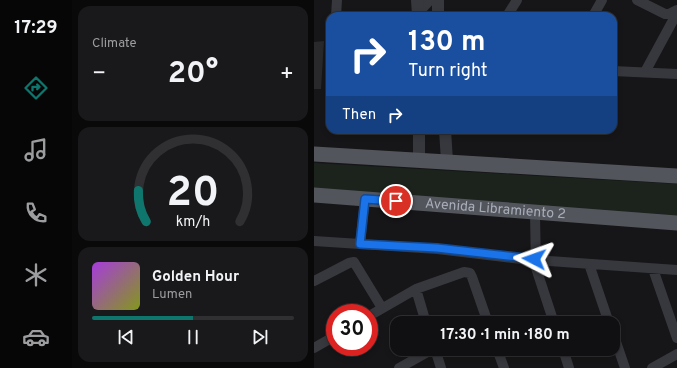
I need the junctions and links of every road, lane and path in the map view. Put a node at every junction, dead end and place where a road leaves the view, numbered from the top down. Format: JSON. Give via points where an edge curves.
{"nodes":[{"id":1,"x":337,"y":0,"type":"edge"},
{"id":2,"x":417,"y":0,"type":"edge"},
{"id":3,"x":430,"y":0,"type":"edge"},
{"id":4,"x":438,"y":0,"type":"edge"},
{"id":5,"x":517,"y":0,"type":"edge"},
{"id":6,"x":602,"y":0,"type":"edge"},
{"id":7,"x":637,"y":0,"type":"edge"},
{"id":8,"x":677,"y":10,"type":"edge"},
{"id":9,"x":336,"y":12,"type":"edge"},
{"id":10,"x":418,"y":12,"type":"edge"},
{"id":11,"x":420,"y":12,"type":"edge"},
{"id":12,"x":438,"y":12,"type":"edge"},
{"id":13,"x":510,"y":12,"type":"edge"},
{"id":14,"x":595,"y":12,"type":"edge"},
{"id":15,"x":677,"y":13,"type":"edge"},
{"id":16,"x":617,"y":70,"type":"edge"},
{"id":17,"x":645,"y":72,"type":"junction"},
{"id":18,"x":677,"y":74,"type":"edge"},
{"id":19,"x":419,"y":134,"type":"edge"},
{"id":20,"x":445,"y":134,"type":"edge"},
{"id":21,"x":314,"y":154,"type":"edge"},
{"id":22,"x":419,"y":160,"type":"junction"},
{"id":23,"x":447,"y":161,"type":"junction"},
{"id":24,"x":677,"y":176,"type":"edge"},
{"id":25,"x":314,"y":195,"type":"edge"},
{"id":26,"x":365,"y":199,"type":"junction"},
{"id":27,"x":535,"y":213,"type":"junction"},
{"id":28,"x":677,"y":223,"type":"edge"},
{"id":29,"x":314,"y":241,"type":"edge"},
{"id":30,"x":360,"y":244,"type":"junction"},
{"id":31,"x":534,"y":259,"type":"junction"},
{"id":32,"x":589,"y":264,"type":"junction"},
{"id":33,"x":653,"y":269,"type":"junction"},
{"id":34,"x":677,"y":270,"type":"edge"},
{"id":35,"x":314,"y":281,"type":"edge"},
{"id":36,"x":416,"y":289,"type":"junction"},
{"id":37,"x":382,"y":308,"type":"junction"},
{"id":38,"x":378,"y":310,"type":"edge"},
{"id":39,"x":424,"y":316,"type":"edge"},
{"id":40,"x":486,"y":316,"type":"edge"},
{"id":41,"x":552,"y":316,"type":"edge"},
{"id":42,"x":608,"y":316,"type":"edge"},
{"id":43,"x":677,"y":338,"type":"edge"},
{"id":44,"x":326,"y":341,"type":"edge"},
{"id":45,"x":314,"y":348,"type":"edge"},
{"id":46,"x":620,"y":353,"type":"edge"},
{"id":47,"x":677,"y":354,"type":"edge"},
{"id":48,"x":421,"y":356,"type":"edge"},
{"id":49,"x":437,"y":356,"type":"edge"},
{"id":50,"x":500,"y":356,"type":"edge"},
{"id":51,"x":565,"y":356,"type":"edge"},
{"id":52,"x":399,"y":368,"type":"edge"},
{"id":53,"x":441,"y":368,"type":"edge"},
{"id":54,"x":504,"y":368,"type":"edge"},
{"id":55,"x":569,"y":368,"type":"edge"},
{"id":56,"x":625,"y":368,"type":"edge"},
{"id":57,"x":652,"y":368,"type":"edge"}],
"edges":[{"from":1,"to":9,"type":"street"},
{"from":2,"to":10,"type":"street"},
{"from":3,"to":11,"type":"street"},
{"from":4,"to":12,"type":"street"},
{"from":5,"to":13,"type":"street"},
{"from":6,"to":14,"type":"street"},
{"from":7,"to":8,"type":"street","via":[[665,14]]},
{"from":15,"to":17,"type":"street"},
{"from":16,"to":17,"type":"street"},
{"from":17,"to":18,"type":"street"},
{"from":19,"to":22,"type":"street"},
{"from":20,"to":23,"type":"street"},
{"from":21,"to":22,"type":"main road"},
{"from":22,"to":23,"type":"main road"},
{"from":23,"to":24,"type":"main road"},
{"from":25,"to":26,"type":"main road","name":"Avenida Libramiento 2"},
{"from":26,"to":27,"type":"main road","name":"Avenida Libramiento 2"},
{"from":26,"to":30,"type":"street"},
{"from":27,"to":28,"type":"main road","name":"Avenida Libramiento 2"},
{"from":27,"to":31,"type":"street"},
{"from":29,"to":30,"type":"street"},
{"from":30,"to":31,"type":"street","via":[[437,248]]},
{"from":31,"to":32,"type":"street"},
{"from":31,"to":41,"type":"street"},
{"from":32,"to":33,"type":"street"},
{"from":32,"to":42,"type":"street"},
{"from":33,"to":34,"type":"street"},
{"from":33,"to":43,"type":"street"},
{"from":35,"to":37,"type":"street","via":[[349,262],[354,262]]},
{"from":36,"to":37,"type":"street"},
{"from":36,"to":39,"type":"street"},
{"from":36,"to":40,"type":"street","via":[[464,272],[470,273]]},
{"from":37,"to":38,"type":"street"},
{"from":44,"to":45,"type":"street"},
{"from":46,"to":56,"type":"street"},
{"from":47,"to":57,"type":"street"},
{"from":48,"to":52,"type":"street"},
{"from":49,"to":53,"type":"street"},
{"from":50,"to":54,"type":"street"},
{"from":51,"to":55,"type":"street"}]}
